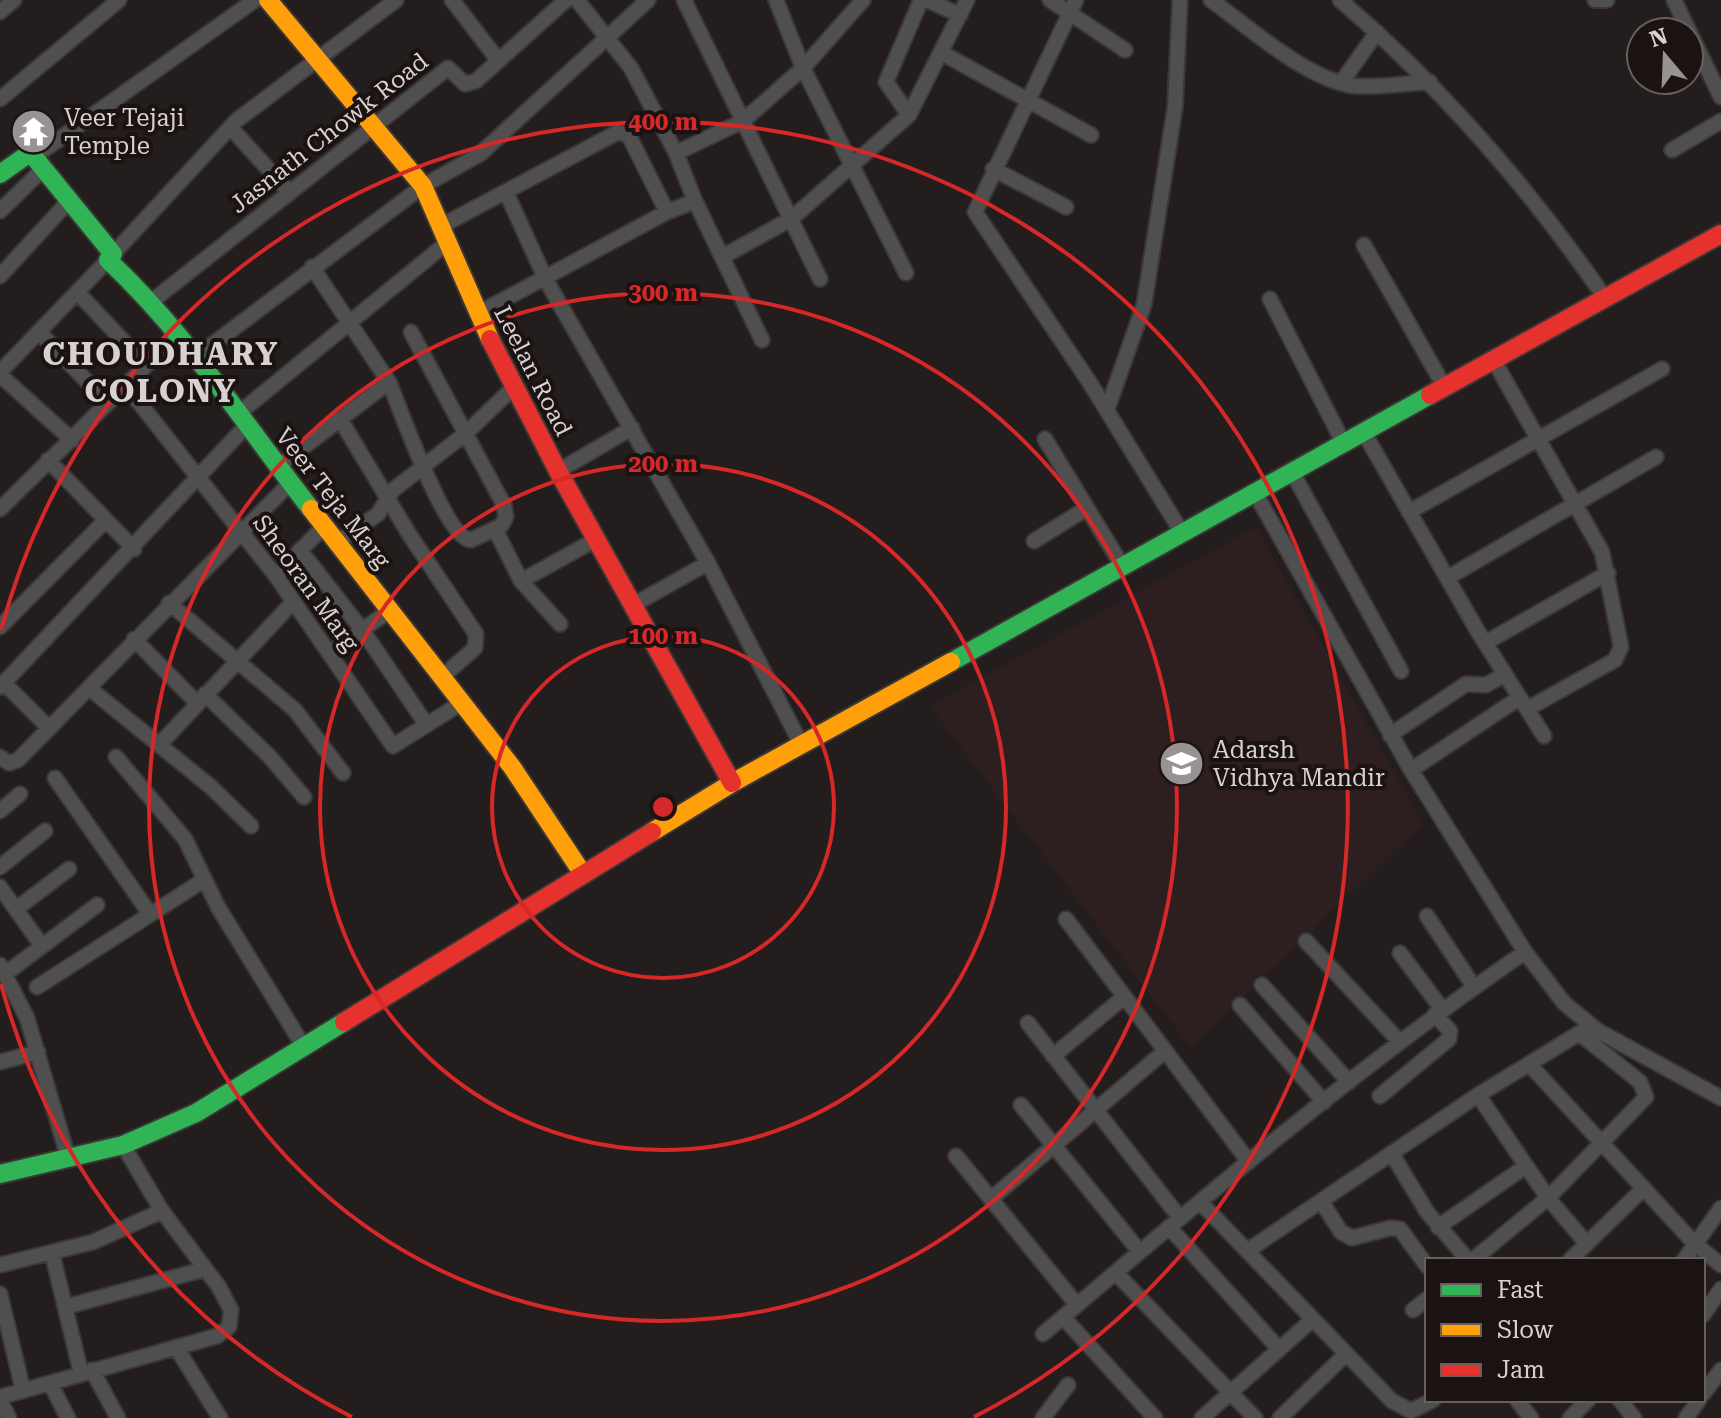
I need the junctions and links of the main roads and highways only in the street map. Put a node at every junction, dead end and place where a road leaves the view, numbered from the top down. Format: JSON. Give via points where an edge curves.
{"nodes":[{"id":1,"x":268,"y":0,"type":"edge"},
{"id":2,"x":0,"y":174,"type":"edge"},
{"id":3,"x":1721,"y":234,"type":"edge"},
{"id":4,"x":732,"y":783,"type":"junction"},
{"id":5,"x":583,"y":874,"type":"junction"},
{"id":6,"x":0,"y":1174,"type":"edge"}],
"edges":[{"from":1,"to":4,"type":"main road","name":"Leelan Road","via":[[423,186],[477,314],[558,471]]},
{"from":2,"to":5,"type":"main road","name":"Veer Teja Marg","via":[[27,155],[38,163],[179,333],[463,702]]},
{"from":3,"to":4,"type":"main road"},
{"from":4,"to":5,"type":"main road"},
{"from":5,"to":6,"type":"main road","via":[[196,1113],[123,1145]]}]}
